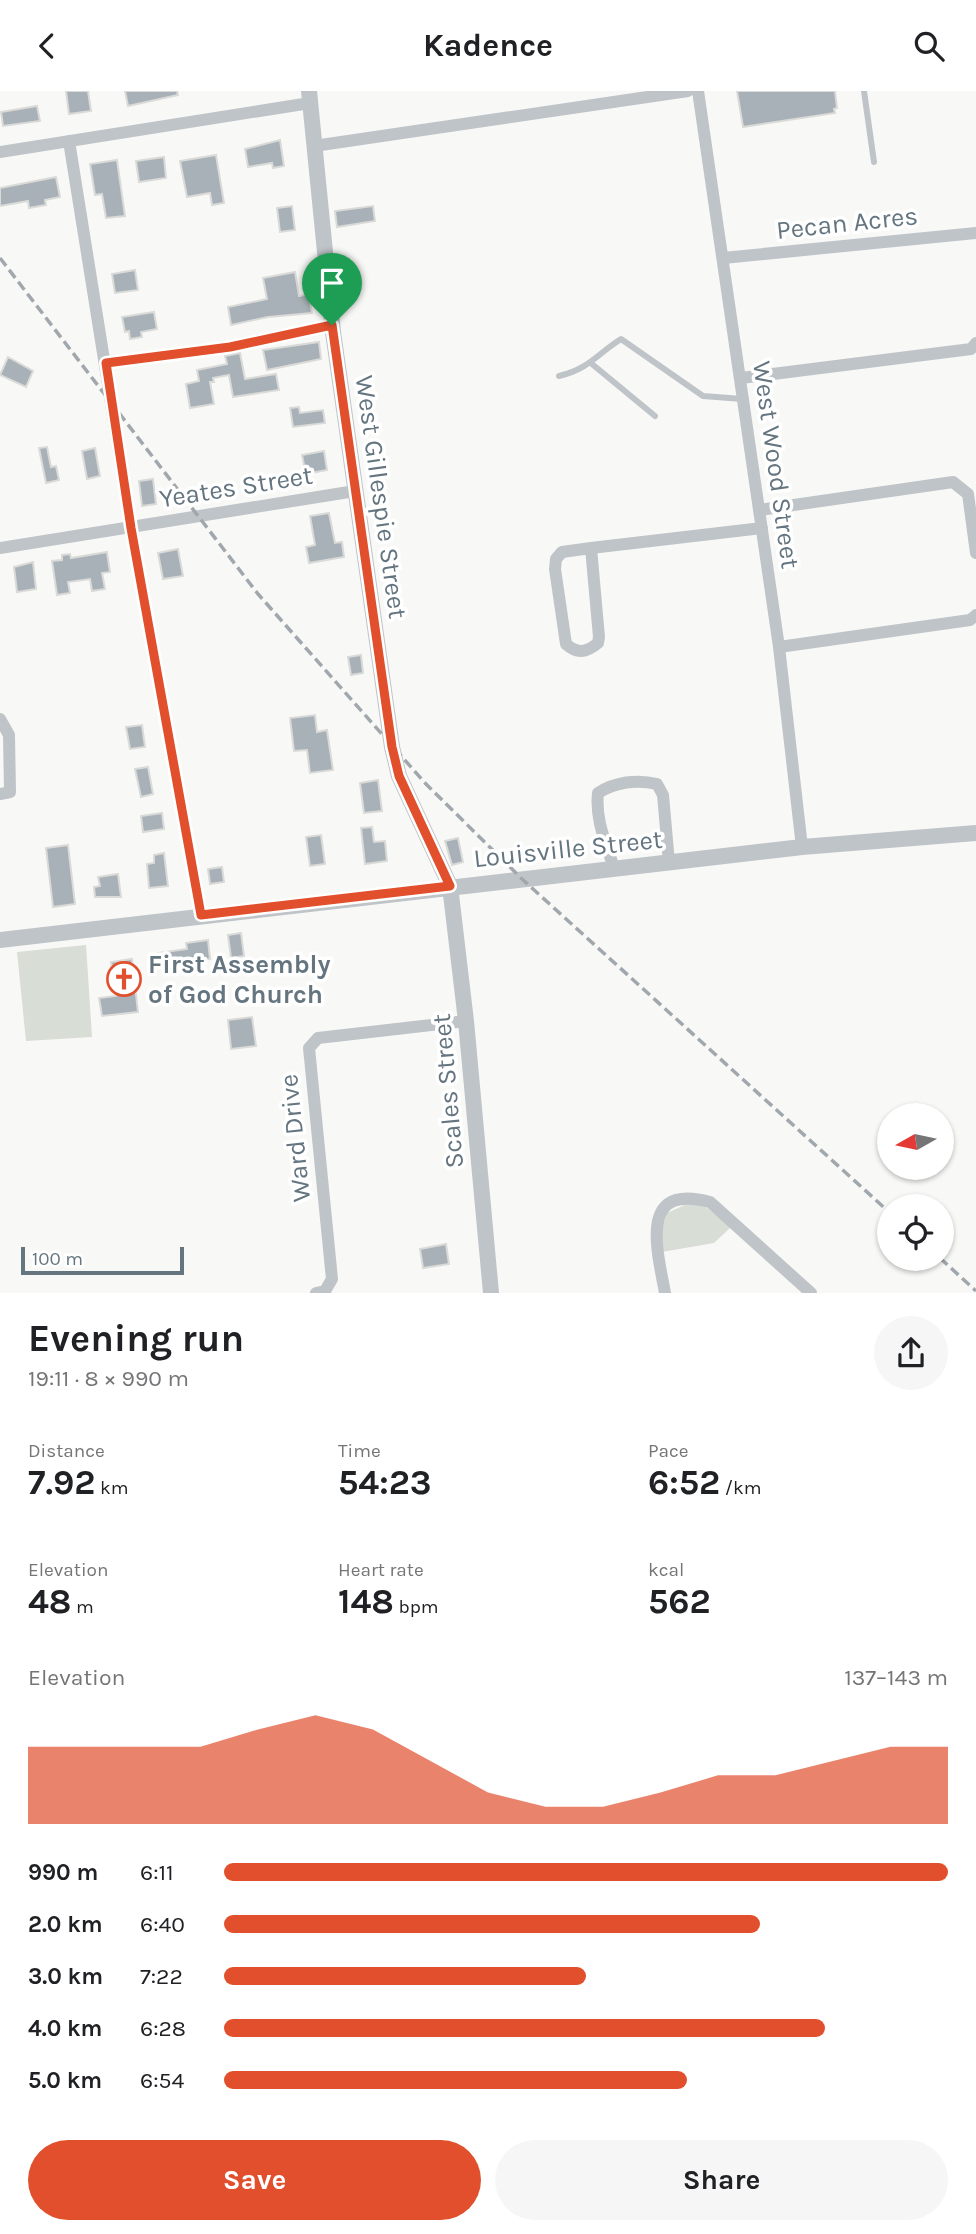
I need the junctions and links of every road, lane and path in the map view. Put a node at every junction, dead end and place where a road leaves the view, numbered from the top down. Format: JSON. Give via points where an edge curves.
{"nodes":[{"id":1,"x":688,"y":91,"type":"edge"},
{"id":2,"x":698,"y":91,"type":"edge"},
{"id":3,"x":864,"y":91,"type":"edge"},
{"id":4,"x":309,"y":97,"type":"edge"},
{"id":5,"x":69,"y":141,"type":"junction"},
{"id":6,"x":314,"y":145,"type":"junction"},
{"id":7,"x":0,"y":152,"type":"edge"},
{"id":8,"x":874,"y":162,"type":"dead end"},
{"id":9,"x":976,"y":234,"type":"edge"},
{"id":10,"x":723,"y":258,"type":"junction"},
{"id":11,"x":332,"y":325,"type":"junction"},
{"id":12,"x":976,"y":343,"type":"edge"},
{"id":13,"x":106,"y":363,"type":"junction"},
{"id":14,"x":592,"y":364,"type":"junction"},
{"id":15,"x":559,"y":376,"type":"dead end"},
{"id":16,"x":741,"y":378,"type":"junction"},
{"id":17,"x":744,"y":399,"type":"junction"},
{"id":18,"x":655,"y":416,"type":"dead end"},
{"id":19,"x":355,"y":491,"type":"junction"},
{"id":20,"x":759,"y":510,"type":"junction"},
{"id":21,"x":131,"y":528,"type":"junction"},
{"id":22,"x":762,"y":528,"type":"junction"},
{"id":23,"x":0,"y":548,"type":"edge"},
{"id":24,"x":590,"y":548,"type":"junction"},
{"id":25,"x":976,"y":553,"type":"edge"},
{"id":26,"x":976,"y":615,"type":"edge"},
{"id":27,"x":779,"y":647,"type":"junction"},
{"id":28,"x":0,"y":719,"type":"edge"},
{"id":29,"x":0,"y":794,"type":"edge"},
{"id":30,"x":976,"y":832,"type":"edge"},
{"id":31,"x":802,"y":847,"type":"junction"},
{"id":32,"x":669,"y":863,"type":"junction"},
{"id":33,"x":614,"y":868,"type":"junction"},
{"id":34,"x":450,"y":886,"type":"junction"},
{"id":35,"x":201,"y":915,"type":"junction"},
{"id":36,"x":0,"y":940,"type":"edge"},
{"id":37,"x":466,"y":1021,"type":"junction"},
{"id":38,"x":316,"y":1293,"type":"edge"},
{"id":39,"x":491,"y":1293,"type":"edge"},
{"id":40,"x":665,"y":1293,"type":"edge"},
{"id":41,"x":811,"y":1293,"type":"edge"}],
"edges":[{"from":1,"to":6,"type":"street"},
{"from":2,"to":10,"type":"street","name":"West Wood Street"},
{"from":3,"to":8,"type":"lane"},
{"from":4,"to":5,"type":"street"},
{"from":4,"to":6,"type":"street","name":"West Gillespie Street"},
{"from":5,"to":7,"type":"street"},
{"from":5,"to":13,"type":"street"},
{"from":6,"to":11,"type":"street","name":"West Gillespie Street"},
{"from":9,"to":10,"type":"street","name":"Pecan Acres"},
{"from":10,"to":16,"type":"street","name":"West Wood Street"},
{"from":11,"to":13,"type":"lane","via":[[230,347]]},
{"from":11,"to":19,"type":"street","name":"West Gillespie Street"},
{"from":12,"to":16,"type":"street","via":[[971,349]]},
{"from":13,"to":21,"type":"street"},
{"from":14,"to":15,"type":"lane"},
{"from":14,"to":17,"type":"lane","via":[[621,339],[703,396]]},
{"from":14,"to":18,"type":"lane"},
{"from":16,"to":17,"type":"street","name":"West Wood Street"},
{"from":17,"to":20,"type":"street","name":"West Wood Street"},
{"from":19,"to":21,"type":"street","name":"Yeates Street"},
{"from":19,"to":34,"type":"street","name":"West Gillespie Street","via":[[399,776]]},
{"from":20,"to":22,"type":"street","name":"West Wood Street"},
{"from":20,"to":25,"type":"street","via":[[953,482],[968,494]]},
{"from":21,"to":23,"type":"street","name":"Yeates Street"},
{"from":21,"to":35,"type":"street"},
{"from":22,"to":24,"type":"street"},
{"from":22,"to":27,"type":"street","name":"West Wood Street"},
{"from":24,"to":24,"type":"street","via":[[562,552],[555,569],[566,644],[581,652],[598,643],[599,637]]},
{"from":26,"to":27,"type":"street","via":[[970,620]]},
{"from":27,"to":31,"type":"street","name":"West Wood Street"},
{"from":28,"to":29,"type":"street","via":[[9,735],[10,792]]},
{"from":30,"to":31,"type":"street","name":"Louisville Street"},
{"from":31,"to":32,"type":"street","name":"Louisville Street"},
{"from":32,"to":33,"type":"street","name":"Louisville Street"},
{"from":32,"to":33,"type":"street","via":[[663,795],[657,784],[645,781],[610,785],[598,793],[600,828]]},
{"from":33,"to":34,"type":"street","name":"Louisville Street"},
{"from":34,"to":35,"type":"street","name":"Louisville Street"},
{"from":34,"to":37,"type":"street","name":"Scales Street"},
{"from":35,"to":36,"type":"street","name":"Louisville Street"},
{"from":37,"to":38,"type":"street","name":"Ward Drive","via":[[318,1038],[309,1048],[332,1279],[325,1291]]},
{"from":37,"to":39,"type":"street","name":"Scales Street"},
{"from":40,"to":41,"type":"street","via":[[656,1222],[664,1208],[690,1197],[710,1202]]}]}
